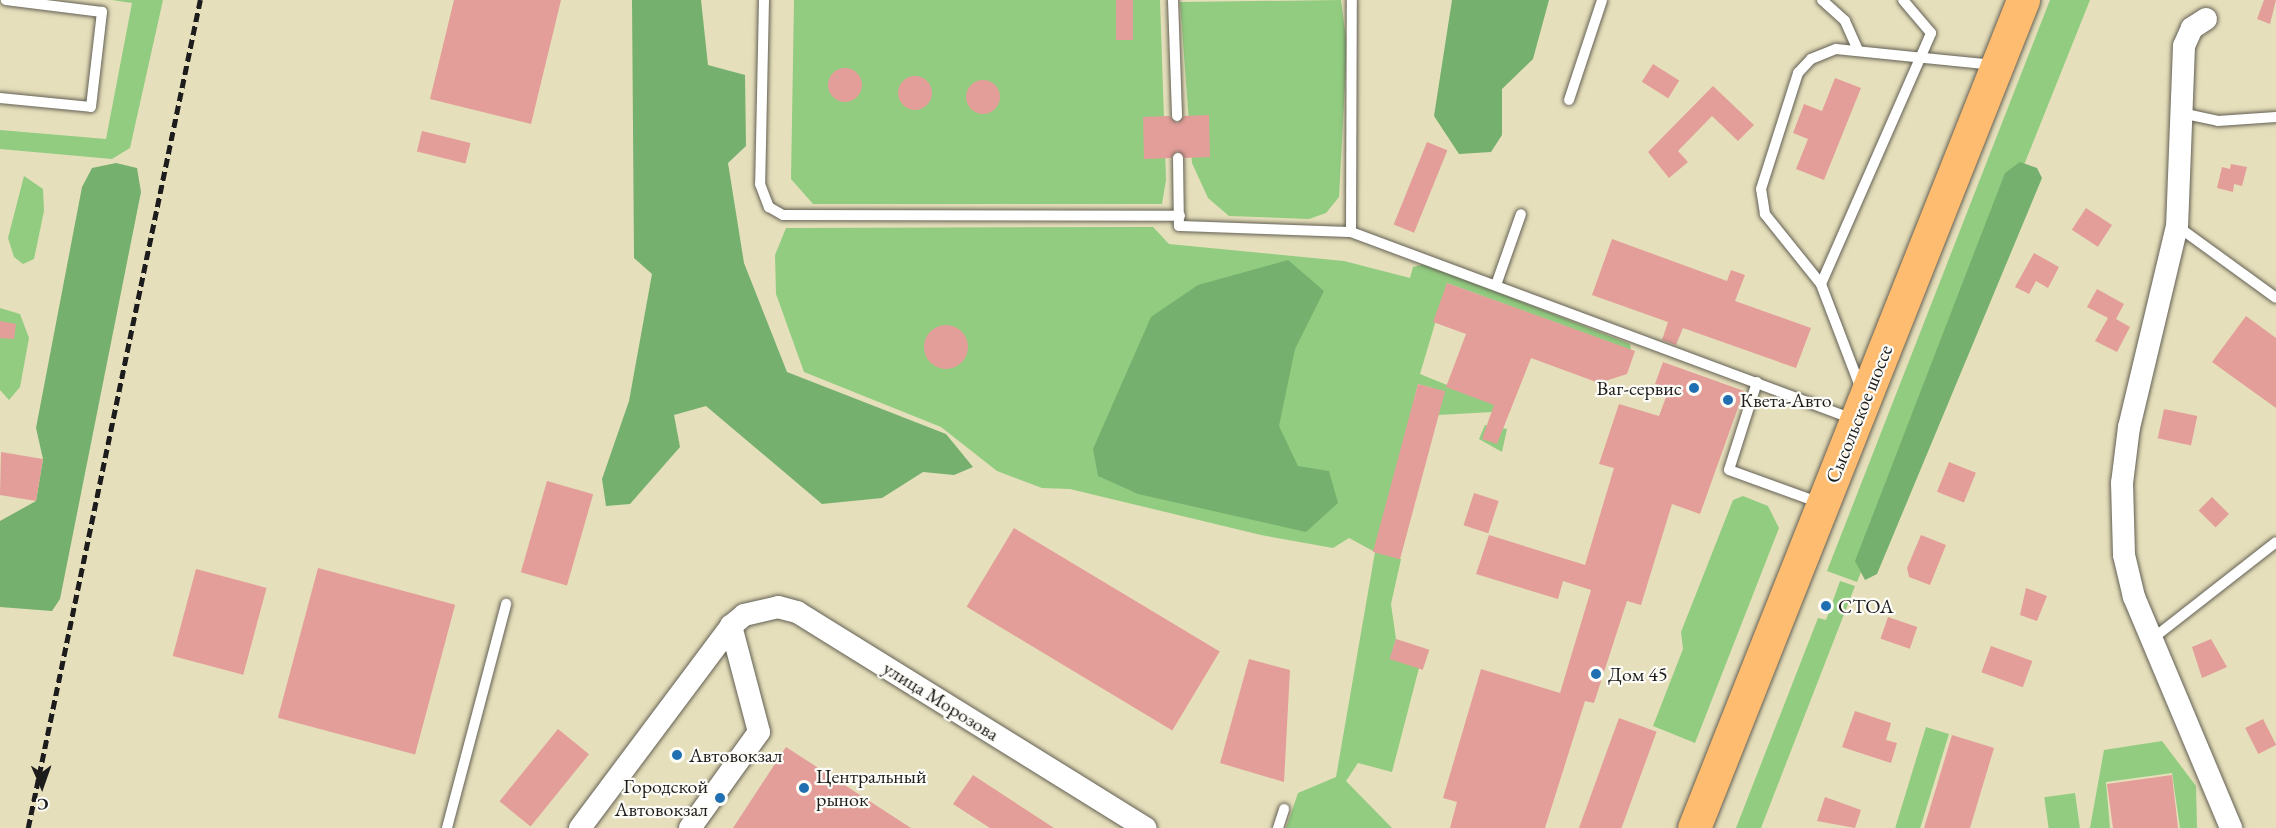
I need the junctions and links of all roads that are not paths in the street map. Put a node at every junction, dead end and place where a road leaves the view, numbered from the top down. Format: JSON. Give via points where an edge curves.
{"nodes":[{"id":1,"x":6,"y":0,"type":"edge"},
{"id":2,"x":764,"y":0,"type":"edge"},
{"id":3,"x":1173,"y":0,"type":"edge"},
{"id":4,"x":1352,"y":0,"type":"edge"},
{"id":5,"x":1602,"y":0,"type":"edge"},
{"id":6,"x":1822,"y":0,"type":"edge"},
{"id":7,"x":1903,"y":0,"type":"edge"},
{"id":8,"x":2023,"y":0,"type":"edge"},
{"id":9,"x":2206,"y":19,"type":"dead end"},
{"id":10,"x":1858,"y":50,"type":"junction"},
{"id":11,"x":1924,"y":57,"type":"junction"},
{"id":12,"x":1998,"y":65,"type":"junction"},
{"id":13,"x":0,"y":98,"type":"edge"},
{"id":14,"x":1569,"y":100,"type":"dead end"},
{"id":15,"x":2181,"y":114,"type":"junction"},
{"id":16,"x":1177,"y":116,"type":"dead end"},
{"id":17,"x":2276,"y":117,"type":"edge"},
{"id":18,"x":1178,"y":158,"type":"dead end"},
{"id":19,"x":1521,"y":214,"type":"dead end"},
{"id":20,"x":1180,"y":216,"type":"junction"},
{"id":21,"x":2177,"y":226,"type":"junction"},
{"id":22,"x":1351,"y":232,"type":"junction"},
{"id":23,"x":1821,"y":284,"type":"junction"},
{"id":24,"x":1496,"y":285,"type":"junction"},
{"id":25,"x":2276,"y":298,"type":"edge"},
{"id":26,"x":1758,"y":382,"type":"junction"},
{"id":27,"x":1860,"y":409,"type":"junction"},
{"id":28,"x":1822,"y":504,"type":"junction"},
{"id":29,"x":2276,"y":542,"type":"edge"},
{"id":30,"x":506,"y":604,"type":"dead end"},
{"id":31,"x":731,"y":626,"type":"junction"},
{"id":32,"x":2152,"y":639,"type":"junction"},
{"id":33,"x":1284,"y":809,"type":"dead end"},
{"id":34,"x":447,"y":828,"type":"edge"},
{"id":35,"x":580,"y":828,"type":"edge"},
{"id":36,"x":690,"y":828,"type":"edge"},
{"id":37,"x":1146,"y":828,"type":"edge"},
{"id":38,"x":1278,"y":828,"type":"edge"},
{"id":39,"x":1694,"y":828,"type":"edge"},
{"id":40,"x":2231,"y":828,"type":"edge"}],
"edges":[{"from":1,"to":13,"type":"lane","via":[[102,12],[91,107]]},
{"from":2,"to":20,"type":"lane","via":[[760,184],[769,207],[783,215]]},
{"from":3,"to":16,"type":"lane"},
{"from":4,"to":22,"type":"lane"},
{"from":5,"to":14,"type":"lane"},
{"from":6,"to":10,"type":"lane","via":[[1845,21]]},
{"from":7,"to":11,"type":"lane","via":[[1931,33]]},
{"from":8,"to":12,"type":"main road","name":"Сысольское шоссе"},
{"from":9,"to":15,"type":"street","via":[[2192,28],[2184,46]]},
{"from":10,"to":11,"type":"lane"},
{"from":10,"to":23,"type":"lane","via":[[1836,49],[1811,59],[1798,73],[1761,189],[1765,214],[1778,237]]},
{"from":11,"to":12,"type":"lane"},
{"from":11,"to":23,"type":"lane"},
{"from":12,"to":27,"type":"main road","name":"Сысольское шоссе"},
{"from":15,"to":17,"type":"lane","via":[[2218,121]]},
{"from":15,"to":21,"type":"street"},
{"from":18,"to":20,"type":"lane"},
{"from":19,"to":24,"type":"lane"},
{"from":20,"to":22,"type":"lane","via":[[1179,226]]},
{"from":21,"to":25,"type":"lane"},
{"from":21,"to":32,"type":"street","via":[[2129,426],[2122,483],[2124,555]]},
{"from":22,"to":24,"type":"lane"},
{"from":23,"to":27,"type":"lane"},
{"from":24,"to":26,"type":"lane"},
{"from":26,"to":27,"type":"lane"},
{"from":26,"to":28,"type":"lane","via":[[1729,470]]},
{"from":27,"to":28,"type":"main road","name":"Сысольское шоссе"},
{"from":28,"to":39,"type":"main road","name":"Сысольское шоссе"},
{"from":29,"to":32,"type":"lane"},
{"from":30,"to":34,"type":"lane"},
{"from":31,"to":35,"type":"street"},
{"from":31,"to":36,"type":"street","via":[[759,732]]},
{"from":31,"to":37,"type":"street","name":"улица Морозова","via":[[761,608],[797,612]]},
{"from":32,"to":40,"type":"street"},
{"from":33,"to":38,"type":"lane"}]}
